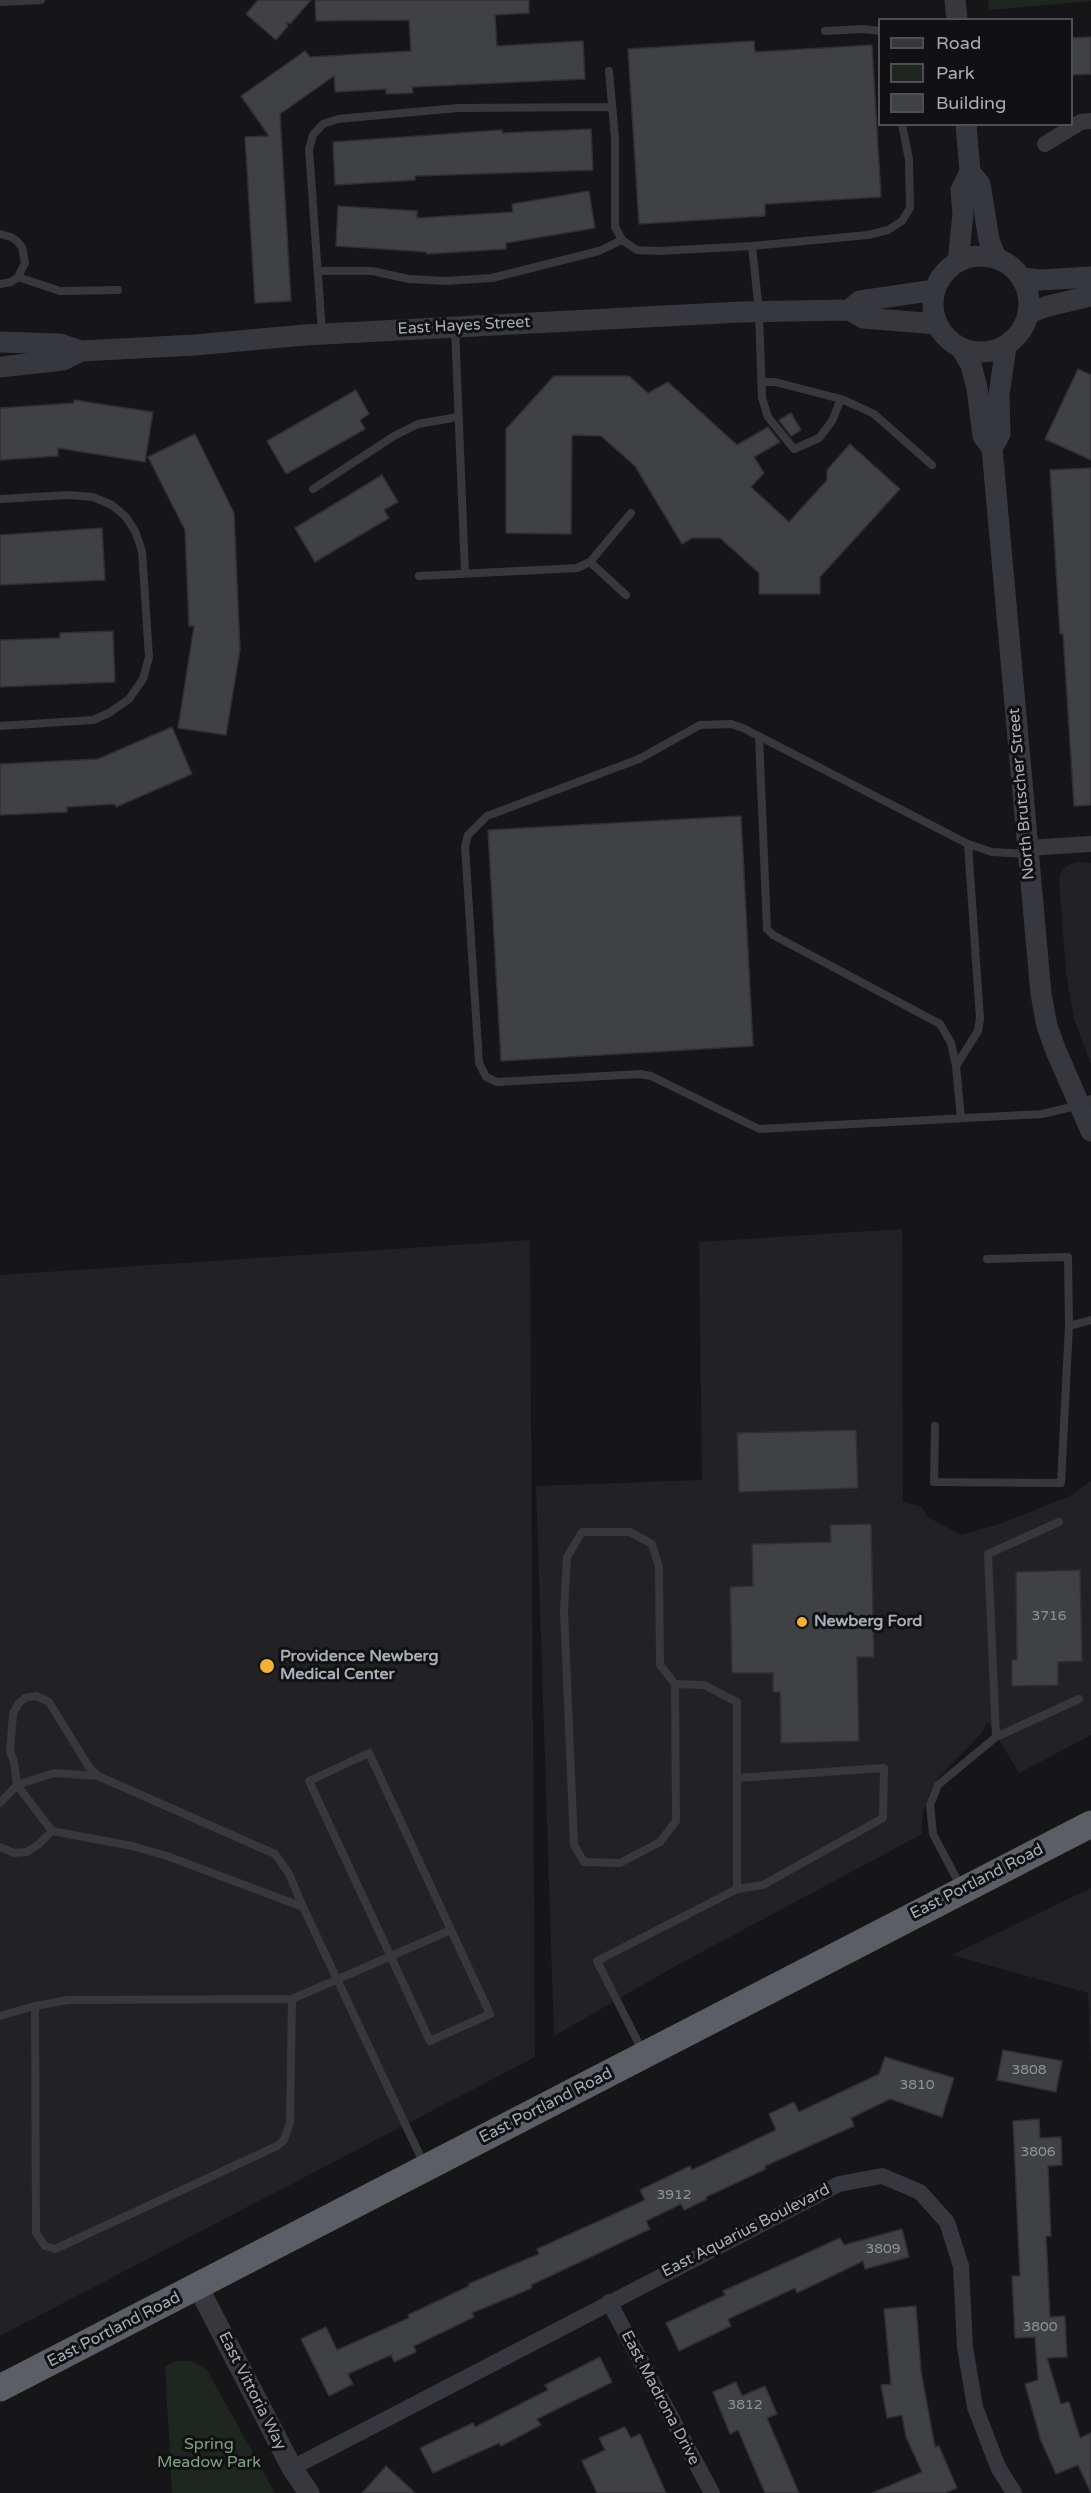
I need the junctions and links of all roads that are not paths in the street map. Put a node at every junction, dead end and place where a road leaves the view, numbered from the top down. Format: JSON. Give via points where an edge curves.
{"nodes":[{"id":1,"x":41,"y":0,"type":"edge"},
{"id":2,"x":955,"y":0,"type":"edge"},
{"id":3,"x":0,"y":2,"type":"edge"},
{"id":4,"x":957,"y":18,"type":"edge"},
{"id":5,"x":825,"y":31,"type":"dead end"},
{"id":6,"x":878,"y":31,"type":"edge"},
{"id":7,"x":609,"y":71,"type":"dead end"},
{"id":8,"x":612,"y":107,"type":"junction"},
{"id":9,"x":1091,"y":121,"type":"edge"},
{"id":10,"x":902,"y":126,"type":"edge"},
{"id":11,"x":966,"y":126,"type":"edge"},
{"id":12,"x":1045,"y":144,"type":"dead end"},
{"id":13,"x":970,"y":172,"type":"junction"},
{"id":14,"x":0,"y":234,"type":"edge"},
{"id":15,"x":622,"y":240,"type":"junction"},
{"id":16,"x":752,"y":246,"type":"junction"},
{"id":17,"x":996,"y":258,"type":"junction"},
{"id":18,"x":958,"y":262,"type":"junction"},
{"id":19,"x":318,"y":271,"type":"junction"},
{"id":20,"x":18,"y":277,"type":"junction"},
{"id":21,"x":1091,"y":277,"type":"edge"},
{"id":22,"x":1022,"y":278,"type":"junction"},
{"id":23,"x":0,"y":284,"type":"edge"},
{"id":24,"x":118,"y":290,"type":"dead end"},
{"id":25,"x":935,"y":290,"type":"junction"},
{"id":26,"x":1091,"y":296,"type":"edge"},
{"id":27,"x":849,"y":310,"type":"junction"},
{"id":28,"x":759,"y":312,"type":"junction"},
{"id":29,"x":1029,"y":313,"type":"junction"},
{"id":30,"x":938,"y":324,"type":"junction"},
{"id":31,"x":455,"y":327,"type":"junction"},
{"id":32,"x":322,"y":334,"type":"junction"},
{"id":33,"x":0,"y":342,"type":"edge"},
{"id":34,"x":1005,"y":346,"type":"junction"},
{"id":35,"x":961,"y":348,"type":"junction"},
{"id":36,"x":81,"y":351,"type":"junction"},
{"id":37,"x":0,"y":368,"type":"edge"},
{"id":38,"x":761,"y":382,"type":"junction"},
{"id":39,"x":841,"y":399,"type":"junction"},
{"id":40,"x":458,"y":417,"type":"junction"},
{"id":41,"x":992,"y":448,"type":"junction"},
{"id":42,"x":932,"y":465,"type":"dead end"},
{"id":43,"x":313,"y":489,"type":"dead end"},
{"id":44,"x":0,"y":499,"type":"edge"},
{"id":45,"x":631,"y":513,"type":"dead end"},
{"id":46,"x":590,"y":562,"type":"junction"},
{"id":47,"x":465,"y":573,"type":"junction"},
{"id":48,"x":419,"y":576,"type":"dead end"},
{"id":49,"x":626,"y":595,"type":"dead end"},
{"id":50,"x":0,"y":726,"type":"edge"},
{"id":51,"x":759,"y":736,"type":"junction"},
{"id":52,"x":968,"y":844,"type":"junction"},
{"id":53,"x":1091,"y":844,"type":"edge"},
{"id":54,"x":1028,"y":851,"type":"junction"},
{"id":55,"x":956,"y":1066,"type":"junction"},
{"id":56,"x":1085,"y":1102,"type":"edge"},
{"id":57,"x":961,"y":1118,"type":"junction"},
{"id":58,"x":1091,"y":1131,"type":"edge"},
{"id":59,"x":987,"y":1259,"type":"dead end"},
{"id":60,"x":1091,"y":1320,"type":"edge"},
{"id":61,"x":1069,"y":1326,"type":"junction"},
{"id":62,"x":935,"y":1426,"type":"dead end"},
{"id":63,"x":1059,"y":1522,"type":"dead end"},
{"id":64,"x":675,"y":1683,"type":"junction"},
{"id":65,"x":1079,"y":1698,"type":"dead end"},
{"id":66,"x":996,"y":1737,"type":"junction"},
{"id":67,"x":98,"y":1776,"type":"junction"},
{"id":68,"x":737,"y":1778,"type":"junction"},
{"id":69,"x":17,"y":1785,"type":"junction"},
{"id":70,"x":0,"y":1803,"type":"edge"},
{"id":71,"x":1091,"y":1824,"type":"edge"},
{"id":72,"x":52,"y":1831,"type":"junction"},
{"id":73,"x":0,"y":1847,"type":"edge"},
{"id":74,"x":737,"y":1890,"type":"junction"},
{"id":75,"x":962,"y":1890,"type":"junction"},
{"id":76,"x":303,"y":1907,"type":"junction"},
{"id":77,"x":451,"y":1930,"type":"junction"},
{"id":78,"x":391,"y":1958,"type":"junction"},
{"id":79,"x":336,"y":1981,"type":"junction"},
{"id":80,"x":292,"y":1999,"type":"junction"},
{"id":81,"x":34,"y":2006,"type":"junction"},
{"id":82,"x":0,"y":2016,"type":"edge"},
{"id":83,"x":644,"y":2055,"type":"junction"},
{"id":84,"x":426,"y":2168,"type":"junction"},
{"id":85,"x":198,"y":2287,"type":"junction"},
{"id":86,"x":609,"y":2302,"type":"junction"},
{"id":87,"x":0,"y":2388,"type":"edge"},
{"id":88,"x":292,"y":2468,"type":"junction"},
{"id":89,"x":309,"y":2493,"type":"edge"},
{"id":90,"x":712,"y":2493,"type":"edge"},
{"id":91,"x":1014,"y":2493,"type":"edge"}],
"edges":[{"from":1,"to":3,"type":"lane"},
{"from":2,"to":4,"type":"street"},
{"from":5,"to":6,"type":"lane"},
{"from":7,"to":8,"type":"lane"},
{"from":8,"to":15,"type":"lane","via":[[615,227]]},
{"from":8,"to":19,"type":"lane","via":[[458,108],[338,119],[323,124],[309,149]]},
{"from":9,"to":12,"type":"street","via":[[1080,122]]},
{"from":10,"to":16,"type":"lane","via":[[911,189],[910,208],[902,221],[868,235]]},
{"from":11,"to":13,"type":"street"},
{"from":13,"to":17,"type":"street","via":[[980,184],[989,240]]},
{"from":13,"to":18,"type":"street","via":[[961,190]]},
{"from":14,"to":20,"type":"lane","via":[[11,237],[22,248],[25,263]]},
{"from":15,"to":16,"type":"lane","via":[[638,250]]},
{"from":15,"to":19,"type":"lane","via":[[599,251],[492,278],[446,281],[372,271]]},
{"from":16,"to":28,"type":"lane"},
{"from":17,"to":18,"type":"street","via":[[976,257]]},
{"from":17,"to":22,"type":"street"},
{"from":18,"to":25,"type":"street","via":[[945,273]]},
{"from":19,"to":32,"type":"lane"},
{"from":20,"to":23,"type":"lane"},
{"from":20,"to":24,"type":"lane","via":[[60,291]]},
{"from":21,"to":22,"type":"street"},
{"from":22,"to":29,"type":"street","via":[[1029,296]]},
{"from":25,"to":27,"type":"street","name":"East Hayes Street","via":[[860,300]]},
{"from":25,"to":30,"type":"street","via":[[933,305]]},
{"from":26,"to":29,"type":"street"},
{"from":27,"to":28,"type":"street","name":"East Hayes Street"},
{"from":27,"to":30,"type":"street","name":"East Hayes Street","via":[[863,318]]},
{"from":28,"to":31,"type":"street","name":"East Hayes Street"},
{"from":28,"to":38,"type":"lane"},
{"from":29,"to":34,"type":"street","via":[[1023,328]]},
{"from":30,"to":35,"type":"street"},
{"from":31,"to":32,"type":"street","name":"East Hayes Street"},
{"from":31,"to":40,"type":"lane"},
{"from":32,"to":36,"type":"street","name":"East Hayes Street"},
{"from":33,"to":36,"type":"street","name":"East Hayes Street","via":[[60,344]]},
{"from":34,"to":35,"type":"street","via":[[976,352]]},
{"from":34,"to":41,"type":"street","name":"North Brutscher Street","via":[[999,395],[1000,434]]},
{"from":35,"to":41,"type":"street","name":"North Brutscher Street","via":[[977,388],[983,436]]},
{"from":36,"to":37,"type":"street","name":"East Hayes Street","via":[[63,360]]},
{"from":38,"to":39,"type":"lane","via":[[776,382]]},
{"from":38,"to":39,"type":"lane","via":[[768,417],[794,449],[819,438],[832,422]]},
{"from":39,"to":42,"type":"lane","via":[[873,414]]},
{"from":40,"to":43,"type":"lane","via":[[418,424],[394,435]]},
{"from":40,"to":47,"type":"lane"},
{"from":41,"to":54,"type":"street","name":"North Brutscher Street"},
{"from":44,"to":50,"type":"lane","via":[[93,497],[112,505],[126,517],[142,551],[149,657],[143,680],[129,699],[109,713],[93,720]]},
{"from":45,"to":46,"type":"lane"},
{"from":46,"to":47,"type":"lane","via":[[577,568]]},
{"from":46,"to":49,"type":"lane"},
{"from":47,"to":48,"type":"lane"},
{"from":51,"to":52,"type":"lane"},
{"from":51,"to":55,"type":"lane","via":[[766,929],[940,1024],[951,1043]]},
{"from":51,"to":57,"type":"lane","via":[[730,724],[700,725],[639,759],[487,816],[474,827],[465,846],[479,1063],[486,1077],[497,1082],[651,1076],[759,1129]]},
{"from":52,"to":54,"type":"lane","via":[[992,852]]},
{"from":52,"to":55,"type":"lane","via":[[980,1019],[978,1031]]},
{"from":53,"to":54,"type":"street"},
{"from":54,"to":56,"type":"street","name":"North Brutscher Street","via":[[1047,1026],[1056,1052]]},
{"from":55,"to":57,"type":"lane"},
{"from":56,"to":57,"type":"lane","via":[[1042,1114]]},
{"from":56,"to":58,"type":"street","name":"North Brutscher Street"},
{"from":59,"to":61,"type":"lane","via":[[1068,1257]]},
{"from":60,"to":61,"type":"lane"},
{"from":61,"to":62,"type":"lane","via":[[1061,1483],[934,1482]]},
{"from":63,"to":66,"type":"lane","via":[[988,1554]]},
{"from":64,"to":64,"type":"lane","via":[[660,1665],[659,1567],[652,1544],[630,1532],[582,1532],[567,1557],[564,1610],[574,1845],[584,1862],[620,1863],[660,1842],[676,1821]]},
{"from":64,"to":68,"type":"lane","via":[[704,1685],[737,1702]]},
{"from":65,"to":66,"type":"lane"},
{"from":66,"to":75,"type":"lane","via":[[938,1785],[930,1805],[933,1834]]},
{"from":67,"to":69,"type":"lane","via":[[54,1773]]},
{"from":67,"to":69,"type":"lane","via":[[49,1702],[36,1696],[25,1698],[13,1714],[10,1752]]},
{"from":67,"to":76,"type":"lane","via":[[275,1854],[289,1874]]},
{"from":68,"to":74,"type":"lane"},
{"from":68,"to":74,"type":"lane","via":[[884,1768],[883,1818],[763,1885]]},
{"from":69,"to":70,"type":"lane"},
{"from":69,"to":72,"type":"lane"},
{"from":71,"to":75,"type":"highway","name":"East Portland Road"},
{"from":72,"to":73,"type":"lane","via":[[27,1852],[14,1853]]},
{"from":72,"to":76,"type":"lane","via":[[167,1856]]},
{"from":74,"to":83,"type":"lane","via":[[597,1961]]},
{"from":75,"to":83,"type":"highway","name":"East Portland Road"},
{"from":76,"to":79,"type":"lane"},
{"from":77,"to":78,"type":"lane"},
{"from":77,"to":78,"type":"lane","via":[[490,2014],[430,2042]]},
{"from":77,"to":78,"type":"lane","via":[[369,1753],[309,1781]]},
{"from":78,"to":79,"type":"lane"},
{"from":79,"to":80,"type":"lane"},
{"from":79,"to":84,"type":"lane"},
{"from":80,"to":81,"type":"lane","via":[[68,2000]]},
{"from":80,"to":81,"type":"lane","via":[[290,2122],[284,2140],[55,2249],[40,2243],[36,2233]]},
{"from":81,"to":82,"type":"lane"},
{"from":83,"to":84,"type":"highway","name":"East Portland Road"},
{"from":84,"to":85,"type":"highway","name":"East Portland Road"},
{"from":85,"to":87,"type":"highway","name":"East Portland Road"},
{"from":85,"to":88,"type":"street","name":"East Vittoria Way"},
{"from":86,"to":88,"type":"street","name":"East Aquarius Boulevard"},
{"from":86,"to":90,"type":"street","name":"East Madrona Drive"},
{"from":86,"to":91,"type":"street","name":"East Aquarius Boulevard","via":[[838,2184],[882,2176],[920,2192],[947,2222],[961,2266],[965,2347],[975,2407],[998,2467]]},
{"from":88,"to":89,"type":"street","name":"East Vittoria Way"}]}
